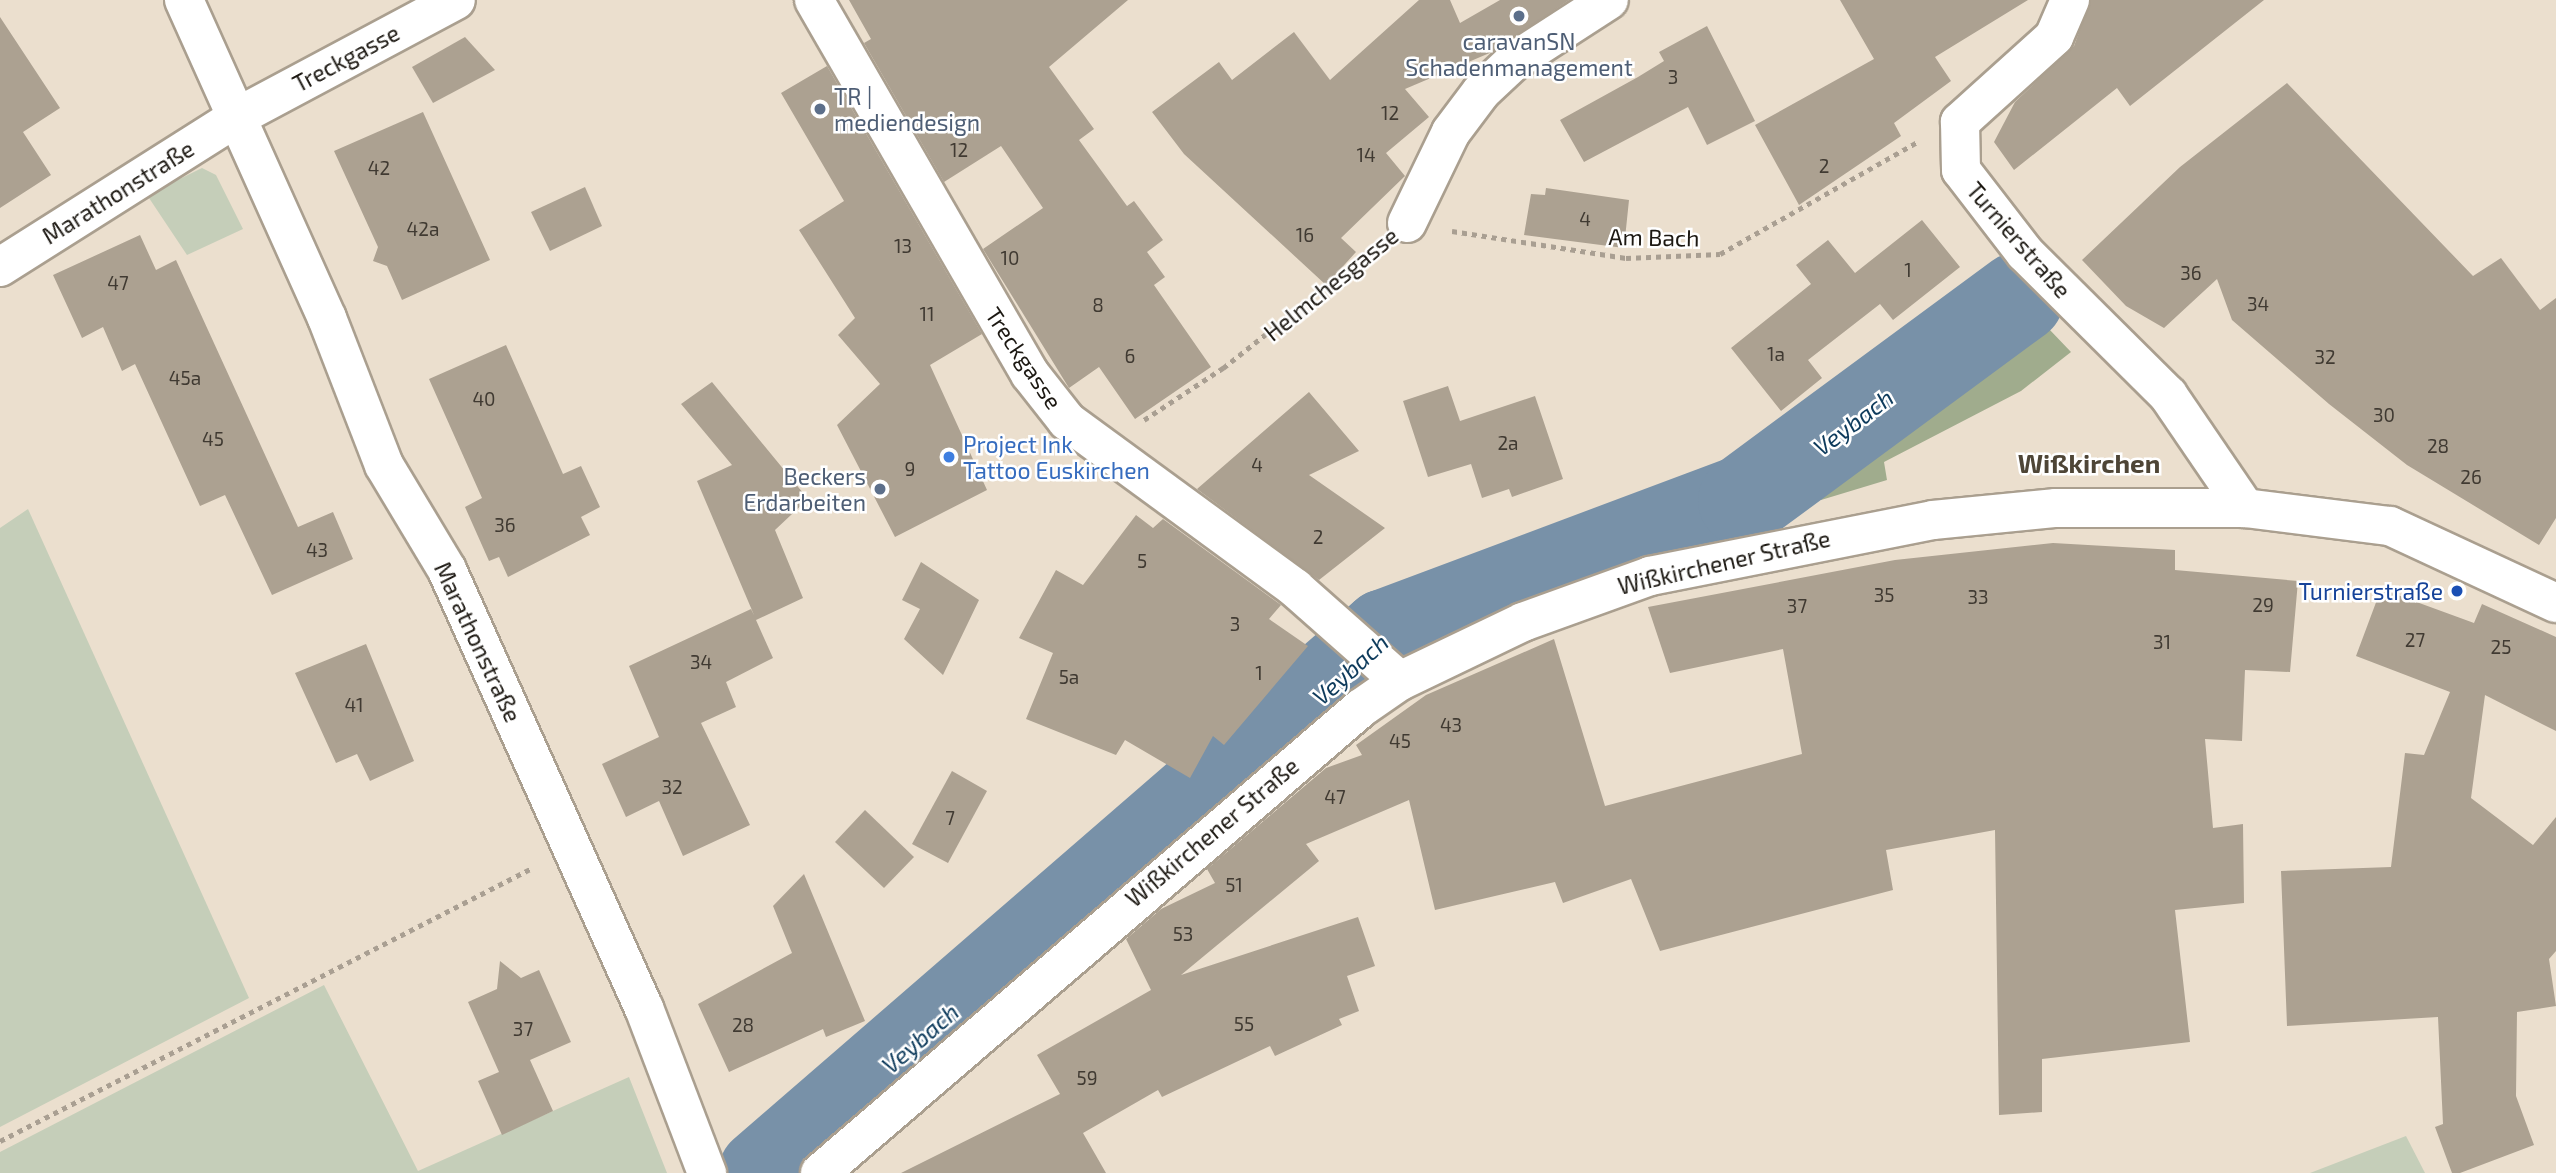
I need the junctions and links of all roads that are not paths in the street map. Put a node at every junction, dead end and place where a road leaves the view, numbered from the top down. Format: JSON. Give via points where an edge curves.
{"nodes":[{"id":1,"x":184,"y":0,"type":"edge"},
{"id":2,"x":456,"y":0,"type":"edge"},
{"id":3,"x":814,"y":0,"type":"edge"},
{"id":4,"x":1609,"y":0,"type":"edge"},
{"id":5,"x":2070,"y":0,"type":"edge"},
{"id":6,"x":237,"y":117,"type":"junction"},
{"id":7,"x":1407,"y":223,"type":"road end"},
{"id":8,"x":0,"y":267,"type":"edge"},
{"id":9,"x":2245,"y":508,"type":"junction"},
{"id":10,"x":2556,"y":603,"type":"edge"},
{"id":11,"x":1375,"y":659,"type":"junction"},
{"id":12,"x":707,"y":1173,"type":"edge"},
{"id":13,"x":820,"y":1173,"type":"edge"}],
"edges":[{"from":1,"to":6,"type":"street","name":"Marathonstraße"},
{"from":2,"to":6,"type":"street","name":"Treckgasse"},
{"from":3,"to":11,"type":"street","name":"Treckgasse","via":[[1030,374],[1067,421],[1295,588]]},
{"from":4,"to":7,"type":"street","name":"Helmchesgasse","via":[[1513,62],[1481,92],[1451,132]]},
{"from":5,"to":9,"type":"street","name":"Turnierstraße","via":[[2054,37],[1970,107],[1956,136],[1961,170],[2025,253],[2168,395]]},
{"from":6,"to":8,"type":"street","name":"Marathonstraße"},
{"from":6,"to":12,"type":"street","name":"Marathonstraße","via":[[379,453],[447,570],[644,1008]]},
{"from":9,"to":10,"type":"street","name":"Wißkirchener Straße","via":[[2390,526]]},
{"from":9,"to":11,"type":"street","name":"Wißkirchener Straße","via":[[2056,509],[1933,520],[1729,556]]},
{"from":11,"to":13,"type":"street","name":"Wißkirchener Straße","via":[[1270,781]]}]}
